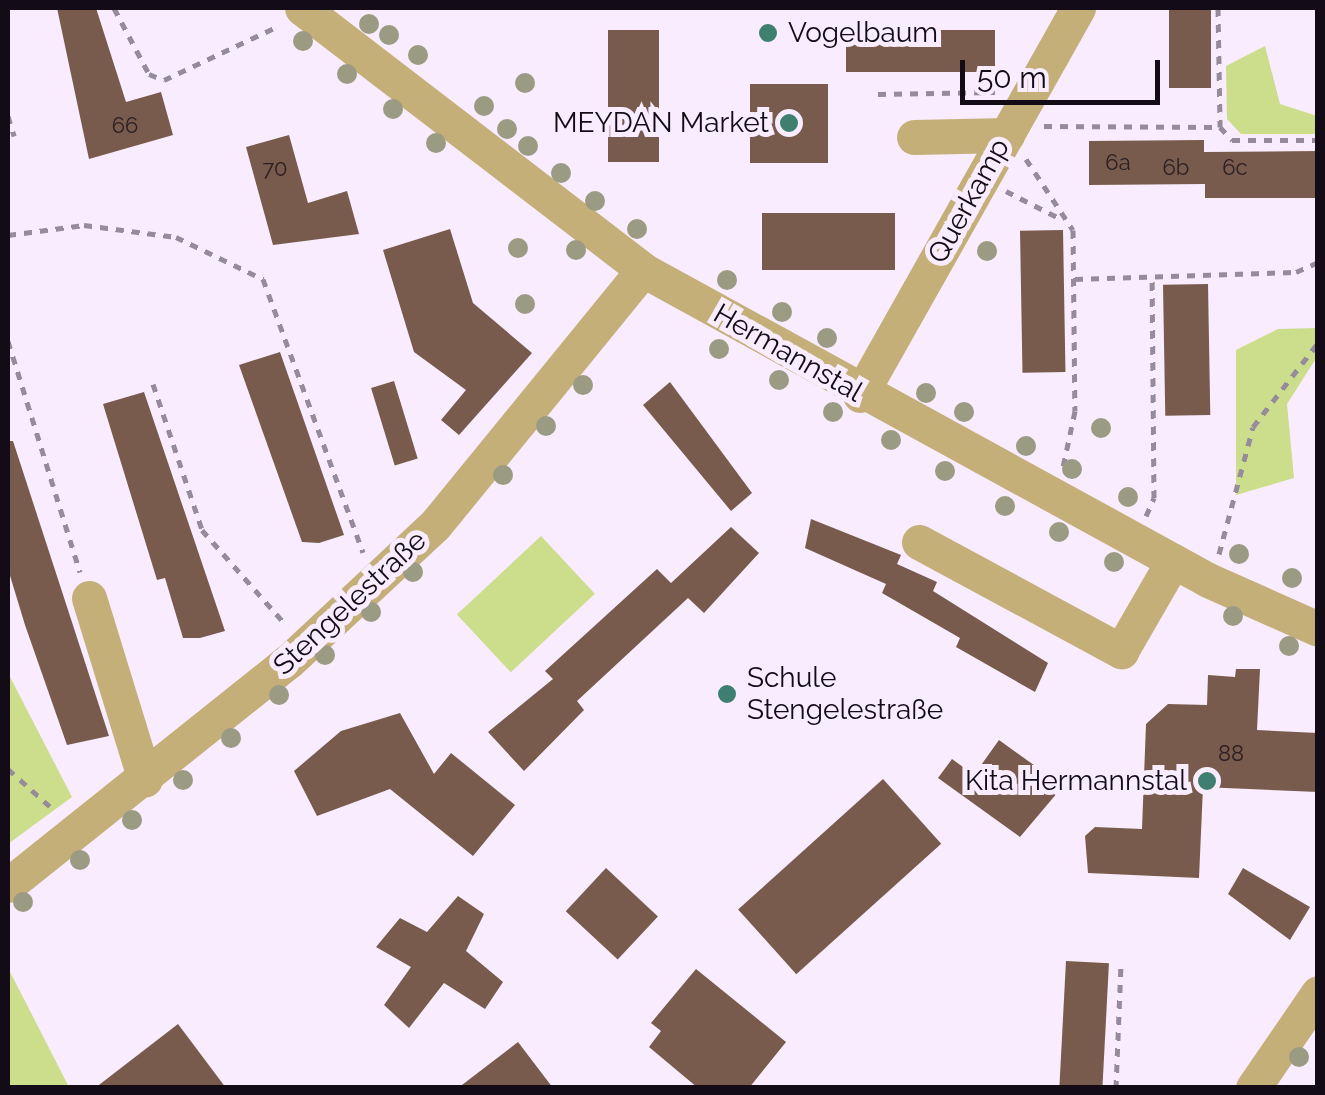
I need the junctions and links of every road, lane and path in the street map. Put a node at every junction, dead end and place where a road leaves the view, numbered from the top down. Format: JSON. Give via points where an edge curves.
{"nodes":[{"id":1,"x":114,"y":8,"type":"edge"},
{"id":2,"x":1078,"y":8,"type":"edge"},
{"id":3,"x":1218,"y":8,"type":"edge"},
{"id":4,"x":305,"y":10,"type":"edge"},
{"id":5,"x":1031,"y":92,"type":"junction"},
{"id":6,"x":878,"y":94,"type":"dead end"},
{"id":7,"x":8,"y":116,"type":"edge"},
{"id":8,"x":1220,"y":127,"type":"junction"},
{"id":9,"x":1009,"y":131,"type":"junction"},
{"id":10,"x":14,"y":136,"type":"dead end"},
{"id":11,"x":914,"y":137,"type":"dead end"},
{"id":12,"x":1318,"y":140,"type":"edge"},
{"id":13,"x":982,"y":178,"type":"junction"},
{"id":14,"x":1066,"y":222,"type":"junction"},
{"id":15,"x":8,"y":235,"type":"edge"},
{"id":16,"x":1318,"y":262,"type":"edge"},
{"id":17,"x":643,"y":270,"type":"junction"},
{"id":18,"x":1075,"y":279,"type":"junction"},
{"id":19,"x":1152,"y":279,"type":"junction"},
{"id":20,"x":8,"y":341,"type":"edge"},
{"id":21,"x":1318,"y":343,"type":"edge"},
{"id":22,"x":153,"y":384,"type":"dead end"},
{"id":23,"x":860,"y":394,"type":"junction"},
{"id":24,"x":1056,"y":500,"type":"junction"},
{"id":25,"x":1134,"y":541,"type":"junction"},
{"id":26,"x":919,"y":542,"type":"dead end"},
{"id":27,"x":1173,"y":562,"type":"junction"},
{"id":28,"x":1208,"y":580,"type":"junction"},
{"id":29,"x":372,"y":583,"type":"junction"},
{"id":30,"x":88,"y":598,"type":"joint"},
{"id":31,"x":1318,"y":629,"type":"edge"},
{"id":32,"x":306,"y":646,"type":"junction"},
{"id":33,"x":8,"y":769,"type":"edge"},
{"id":34,"x":145,"y":780,"type":"junction"},
{"id":35,"x":78,"y":837,"type":"junction"},
{"id":36,"x":8,"y":886,"type":"edge"},
{"id":37,"x":1121,"y":965,"type":"dead end"},
{"id":38,"x":1318,"y":993,"type":"edge"},
{"id":39,"x":1116,"y":1088,"type":"edge"},
{"id":40,"x":1253,"y":1088,"type":"edge"}],
"edges":[{"from":1,"to":4,"type":"path","via":[[149,74],[164,80]]},
{"from":2,"to":5,"type":"street","name":"Querkamp"},
{"from":3,"to":8,"type":"path"},
{"from":4,"to":17,"type":"street","name":"Hermannstal"},
{"from":5,"to":6,"type":"path"},
{"from":5,"to":9,"type":"street","name":"Querkamp"},
{"from":7,"to":10,"type":"path"},
{"from":8,"to":9,"type":"path"},
{"from":8,"to":12,"type":"path","via":[[1232,140]]},
{"from":9,"to":11,"type":"street"},
{"from":9,"to":13,"type":"street","name":"Querkamp"},
{"from":9,"to":14,"type":"path"},
{"from":13,"to":14,"type":"path"},
{"from":13,"to":23,"type":"street","name":"Querkamp"},
{"from":14,"to":18,"type":"path"},
{"from":15,"to":29,"type":"path","via":[[84,226],[176,238],[263,278],[318,436],[327,434]]},
{"from":16,"to":19,"type":"path","via":[[1296,272]]},
{"from":17,"to":23,"type":"street","name":"Hermannstal"},
{"from":17,"to":29,"type":"street","name":"Stengelestraße","via":[[481,473]]},
{"from":18,"to":19,"type":"path"},
{"from":18,"to":24,"type":"path","via":[[1075,410]]},
{"from":19,"to":25,"type":"path","via":[[1154,498]]},
{"from":20,"to":30,"type":"path"},
{"from":21,"to":28,"type":"path","via":[[1253,427]]},
{"from":22,"to":32,"type":"path","via":[[202,530]]},
{"from":23,"to":24,"type":"street","name":"Hermannstal"},
{"from":24,"to":25,"type":"street","name":"Hermannstal"},
{"from":25,"to":27,"type":"street","name":"Hermannstal"},
{"from":26,"to":27,"type":"street","via":[[1121,651]]},
{"from":27,"to":28,"type":"street","name":"Hermannstal"},
{"from":28,"to":31,"type":"street","name":"Hermannstal"},
{"from":29,"to":32,"type":"street","name":"Stengelestraße"},
{"from":30,"to":34,"type":"street"},
{"from":32,"to":34,"type":"street","name":"Stengelestraße"},
{"from":33,"to":35,"type":"path"},
{"from":34,"to":35,"type":"street","name":"Stengelestraße"},
{"from":35,"to":36,"type":"street","name":"Stengelestraße"},
{"from":37,"to":39,"type":"path"},
{"from":38,"to":40,"type":"street"}]}
